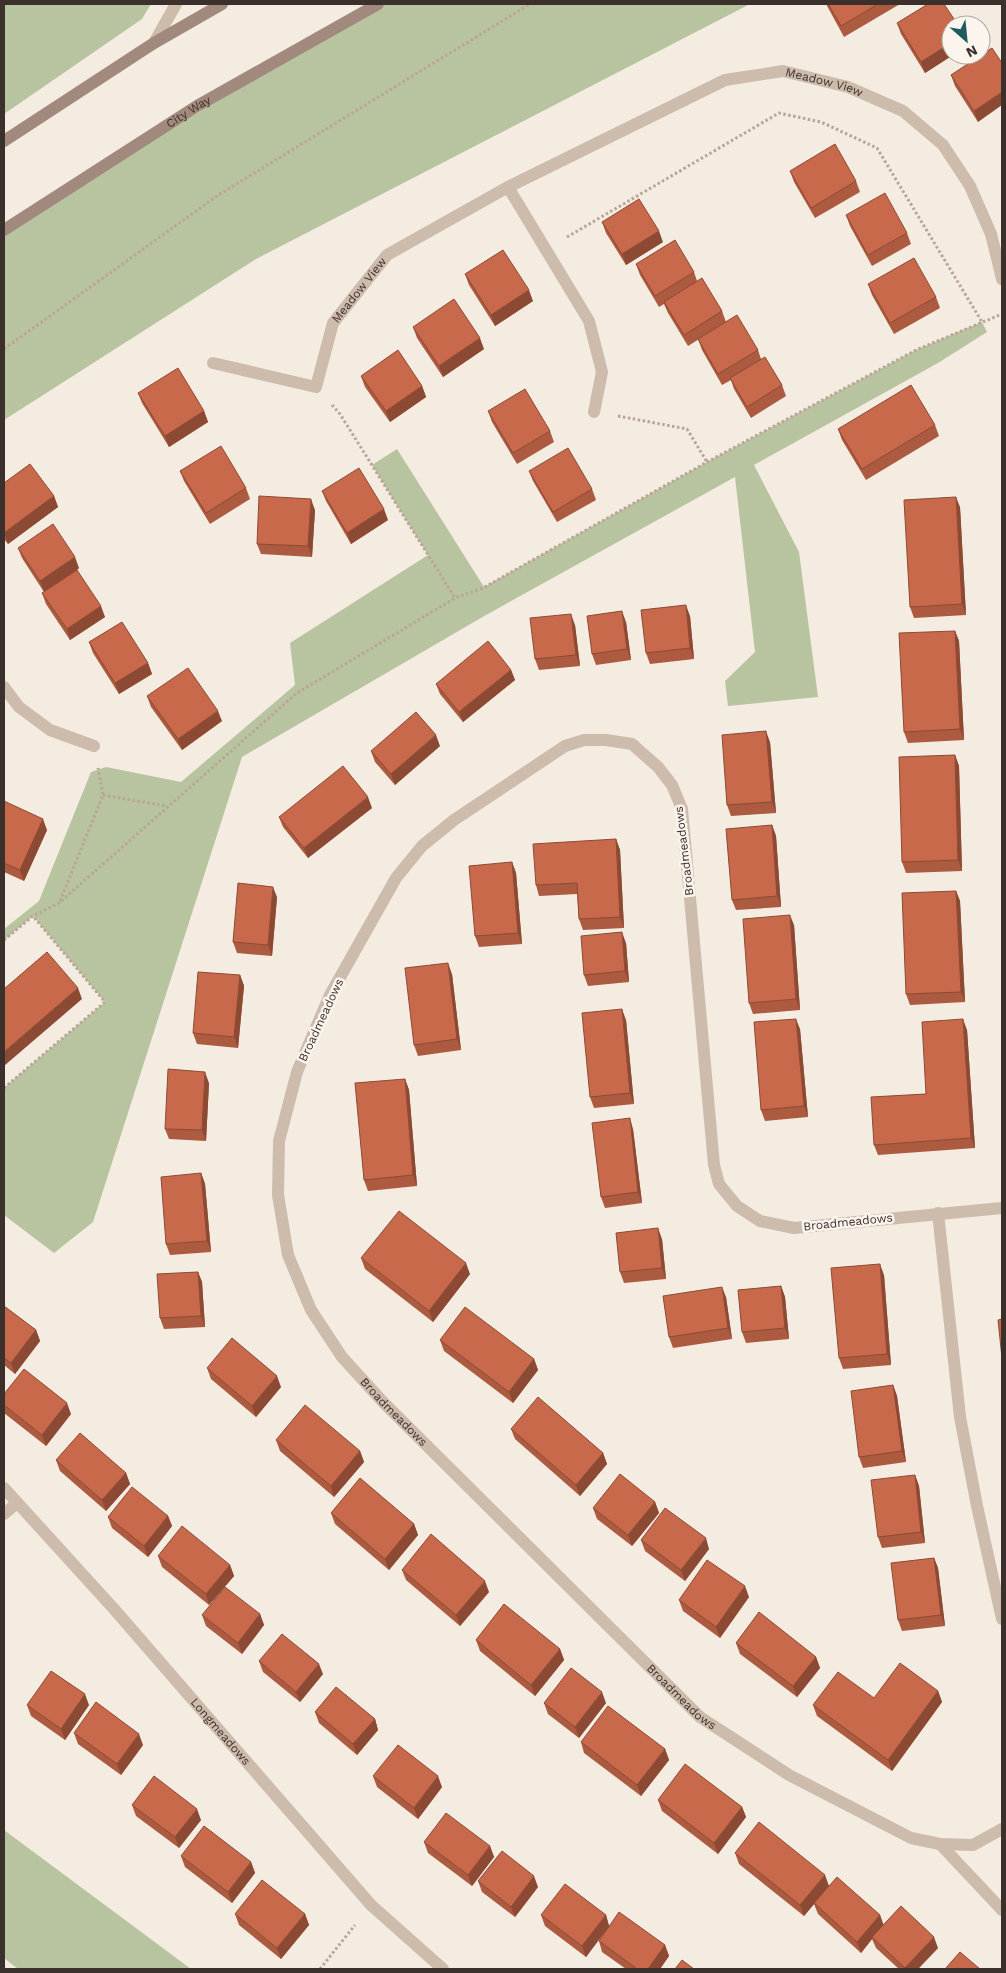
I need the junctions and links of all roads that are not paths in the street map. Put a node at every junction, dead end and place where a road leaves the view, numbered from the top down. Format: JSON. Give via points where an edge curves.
{"nodes":[{"id":1,"x":176,"y":4,"type":"edge"},
{"id":2,"x":222,"y":4,"type":"edge"},
{"id":3,"x":378,"y":4,"type":"edge"},
{"id":4,"x":154,"y":43,"type":"junction"},
{"id":5,"x":4,"y":141,"type":"edge"},
{"id":6,"x":508,"y":187,"type":"junction"},
{"id":7,"x":4,"y":230,"type":"edge"},
{"id":8,"x":1002,"y":279,"type":"edge"},
{"id":9,"x":212,"y":363,"type":"dead end"},
{"id":10,"x":594,"y":412,"type":"road end"},
{"id":11,"x":4,"y":687,"type":"edge"},
{"id":12,"x":94,"y":746,"type":"road end"},
{"id":13,"x":1002,"y":1208,"type":"edge"},
{"id":14,"x":938,"y":1213,"type":"junction"},
{"id":15,"x":4,"y":1488,"type":"edge"},
{"id":16,"x":17,"y":1503,"type":"junction"},
{"id":17,"x":4,"y":1514,"type":"edge"},
{"id":18,"x":1002,"y":1619,"type":"edge"},
{"id":19,"x":1002,"y":1830,"type":"edge"},
{"id":20,"x":940,"y":1844,"type":"junction"},
{"id":21,"x":1002,"y":1910,"type":"edge"},
{"id":22,"x":443,"y":1969,"type":"edge"}],
"edges":[{"from":1,"to":4,"type":"street"},
{"from":2,"to":4,"type":"main road"},
{"from":3,"to":7,"type":"main road","name":"City Way","via":[[197,106]]},
{"from":4,"to":5,"type":"main road"},
{"from":6,"to":8,"type":"street","name":"Meadow View","via":[[725,80],[783,72],[848,87],[903,111],[943,145],[970,186],[991,234]]},
{"from":6,"to":9,"type":"street","name":"Meadow View","via":[[388,255],[332,323],[316,387]]},
{"from":6,"to":10,"type":"street","via":[[589,321],[602,372]]},
{"from":11,"to":12,"type":"street","via":[[20,707],[50,730]]},
{"from":13,"to":14,"type":"street","name":"Broadmeadows"},
{"from":14,"to":18,"type":"street","via":[[960,1417]]},
{"from":14,"to":20,"type":"street","name":"Broadmeadows","via":[[794,1228],[760,1221],[737,1206],[719,1184],[711,1136],[682,809],[672,785],[658,767],[632,744],[606,740],[584,740],[565,746],[454,820],[422,846],[396,878],[330,995],[297,1072],[279,1141],[278,1195],[288,1255],[311,1310],[342,1356],[382,1402],[700,1717],[789,1775],[911,1838]]},
{"from":15,"to":16,"type":"street","name":"Longmeadows"},
{"from":16,"to":17,"type":"street"},
{"from":16,"to":22,"type":"street","name":"Longmeadows","via":[[114,1609],[372,1905]]},
{"from":19,"to":20,"type":"street","name":"Broadmeadows","via":[[973,1845]]},
{"from":20,"to":21,"type":"street"}]}
